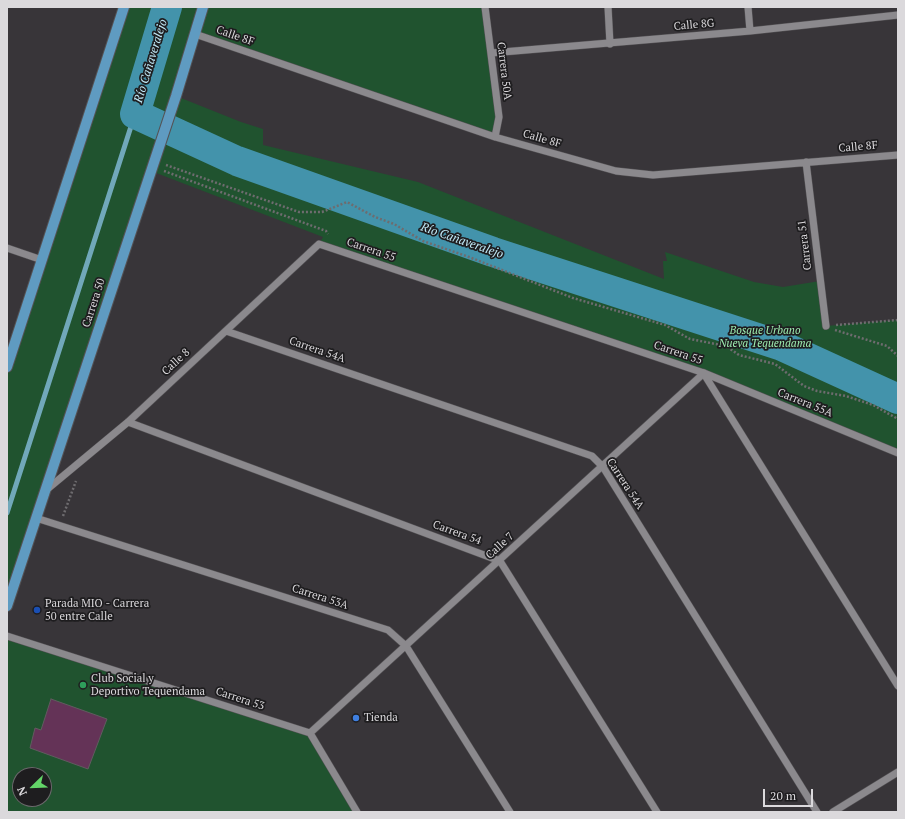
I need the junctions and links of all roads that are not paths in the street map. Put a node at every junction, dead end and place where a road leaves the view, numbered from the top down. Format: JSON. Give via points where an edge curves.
{"nodes":[{"id":1,"x":124,"y":7,"type":"edge"},
{"id":2,"x":203,"y":7,"type":"edge"},
{"id":3,"x":485,"y":7,"type":"edge"},
{"id":4,"x":608,"y":7,"type":"edge"},
{"id":5,"x":748,"y":7,"type":"edge"},
{"id":6,"x":898,"y":15,"type":"edge"},
{"id":7,"x":750,"y":31,"type":"junction"},
{"id":8,"x":195,"y":34,"type":"junction"},
{"id":9,"x":610,"y":44,"type":"junction"},
{"id":10,"x":491,"y":53,"type":"junction"},
{"id":11,"x":495,"y":137,"type":"junction"},
{"id":12,"x":898,"y":155,"type":"edge"},
{"id":13,"x":806,"y":162,"type":"junction"},
{"id":14,"x":319,"y":244,"type":"joint"},
{"id":15,"x":7,"y":248,"type":"edge"},
{"id":16,"x":42,"y":260,"type":"junction"},
{"id":17,"x":826,"y":326,"type":"road end"},
{"id":18,"x":226,"y":331,"type":"junction"},
{"id":19,"x":7,"y":367,"type":"edge"},
{"id":20,"x":704,"y":374,"type":"junction"},
{"id":21,"x":128,"y":422,"type":"junction"},
{"id":22,"x":898,"y":453,"type":"edge"},
{"id":23,"x":603,"y":467,"type":"junction"},
{"id":24,"x":45,"y":491,"type":"junction"},
{"id":25,"x":36,"y":518,"type":"junction"},
{"id":26,"x":500,"y":561,"type":"junction"},
{"id":27,"x":7,"y":606,"type":"edge"},
{"id":28,"x":7,"y":636,"type":"edge"},
{"id":29,"x":406,"y":646,"type":"junction"},
{"id":30,"x":898,"y":686,"type":"edge"},
{"id":31,"x":310,"y":734,"type":"junction"},
{"id":32,"x":898,"y":772,"type":"edge"},
{"id":33,"x":357,"y":812,"type":"edge"},
{"id":34,"x":510,"y":812,"type":"edge"},
{"id":35,"x":657,"y":812,"type":"edge"},
{"id":36,"x":817,"y":812,"type":"edge"},
{"id":37,"x":833,"y":812,"type":"edge"}],
"edges":[{"from":1,"to":16,"type":"main road"},
{"from":2,"to":8,"type":"main road","name":"Carrera 50"},
{"from":3,"to":10,"type":"street","name":"Carrera 50A"},
{"from":4,"to":9,"type":"street"},
{"from":5,"to":7,"type":"street"},
{"from":6,"to":7,"type":"street","name":"Calle 8G"},
{"from":7,"to":9,"type":"street","name":"Calle 8G"},
{"from":8,"to":11,"type":"street","name":"Calle 8F"},
{"from":8,"to":24,"type":"main road","name":"Carrera 50"},
{"from":9,"to":10,"type":"street","name":"Calle 8G"},
{"from":10,"to":11,"type":"street","name":"Carrera 50A","via":[[499,117]]},
{"from":11,"to":13,"type":"street","name":"Calle 8F","via":[[616,171],[645,174]]},
{"from":12,"to":13,"type":"street","name":"Calle 8F"},
{"from":13,"to":17,"type":"street","name":"Carrera 51"},
{"from":14,"to":18,"type":"street","name":"Calle 8"},
{"from":14,"to":20,"type":"street","name":"Carrera 55"},
{"from":15,"to":16,"type":"street"},
{"from":16,"to":19,"type":"main road"},
{"from":18,"to":21,"type":"street","name":"Calle 8"},
{"from":18,"to":23,"type":"street","name":"Carrera 54A","via":[[592,456]]},
{"from":20,"to":22,"type":"street","name":"Carrera 55A"},
{"from":20,"to":23,"type":"street","name":"Calle 7"},
{"from":20,"to":30,"type":"street","name":"Carrera 55"},
{"from":21,"to":24,"type":"street","name":"Calle 8"},
{"from":21,"to":26,"type":"street","name":"Carrera 54"},
{"from":23,"to":26,"type":"street","name":"Calle 7"},
{"from":23,"to":36,"type":"street","name":"Carrera 54A"},
{"from":24,"to":25,"type":"main road","name":"Carrera 50"},
{"from":25,"to":27,"type":"main road","name":"Carrera 50"},
{"from":25,"to":29,"type":"street","name":"Carrera 53A","via":[[388,630]]},
{"from":26,"to":29,"type":"street","name":"Calle 7"},
{"from":26,"to":35,"type":"street"},
{"from":28,"to":31,"type":"street","name":"Carrera 53"},
{"from":29,"to":31,"type":"street","name":"Calle 7"},
{"from":29,"to":34,"type":"street","name":"Carrera 53A"},
{"from":31,"to":33,"type":"street"},
{"from":32,"to":37,"type":"street"}]}
